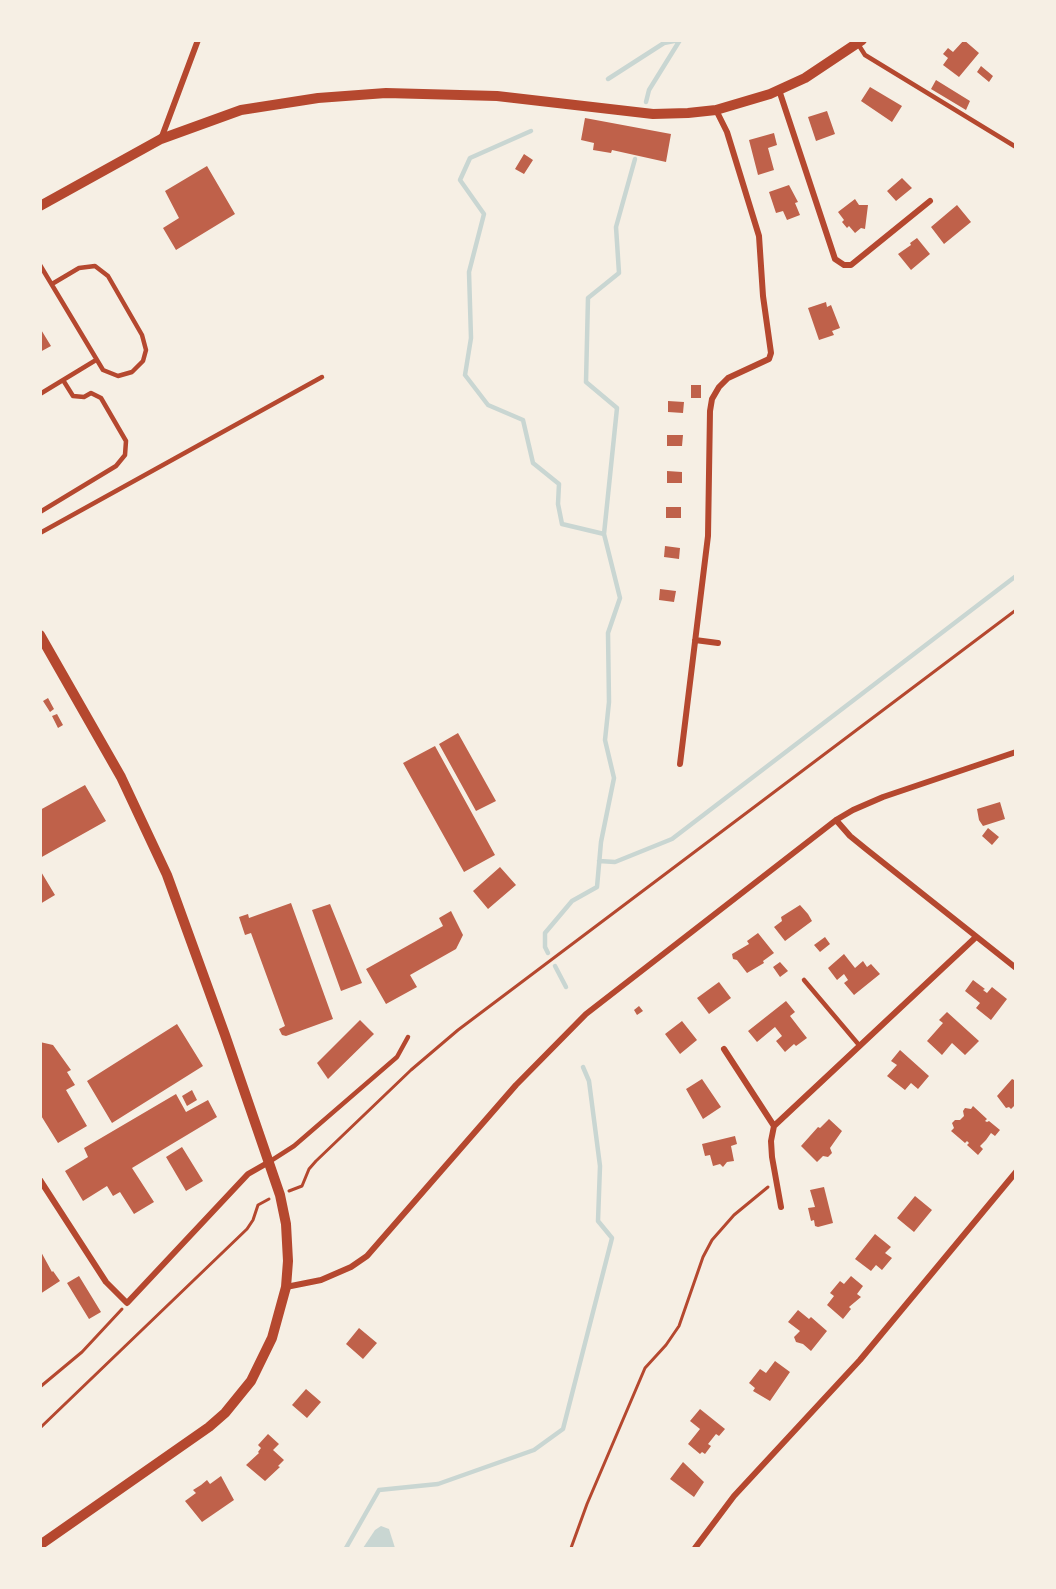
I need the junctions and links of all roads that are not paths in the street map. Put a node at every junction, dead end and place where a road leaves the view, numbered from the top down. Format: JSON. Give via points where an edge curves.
{"nodes":[{"id":1,"x":198,"y":40,"type":"edge"},
{"id":2,"x":860,"y":42,"type":"edge"},
{"id":3,"x":779,"y":90,"type":"junction"},
{"id":4,"x":716,"y":110,"type":"junction"},
{"id":5,"x":161,"y":139,"type":"junction"},
{"id":6,"x":1016,"y":147,"type":"edge"},
{"id":7,"x":930,"y":201,"type":"dead end"},
{"id":8,"x":40,"y":206,"type":"edge"},
{"id":9,"x":40,"y":265,"type":"edge"},
{"id":10,"x":52,"y":284,"type":"junction"},
{"id":11,"x":96,"y":360,"type":"junction"},
{"id":12,"x":322,"y":376,"type":"dead end"},
{"id":13,"x":63,"y":380,"type":"junction"},
{"id":14,"x":40,"y":393,"type":"edge"},
{"id":15,"x":40,"y":512,"type":"edge"},
{"id":16,"x":40,"y":533,"type":"edge"},
{"id":17,"x":40,"y":634,"type":"edge"},
{"id":18,"x":695,"y":640,"type":"junction"},
{"id":19,"x":718,"y":644,"type":"dead end"},
{"id":20,"x":1016,"y":752,"type":"edge"},
{"id":21,"x":680,"y":764,"type":"dead end"},
{"id":22,"x":836,"y":820,"type":"junction"},
{"id":23,"x":976,"y":937,"type":"junction"},
{"id":24,"x":1016,"y":968,"type":"edge"},
{"id":25,"x":804,"y":980,"type":"dead end"},
{"id":26,"x":408,"y":1037,"type":"dead end"},
{"id":27,"x":859,"y":1046,"type":"junction"},
{"id":28,"x":724,"y":1049,"type":"dead end"},
{"id":29,"x":774,"y":1126,"type":"junction"},
{"id":30,"x":268,"y":1162,"type":"junction"},
{"id":31,"x":1016,"y":1172,"type":"edge"},
{"id":32,"x":40,"y":1180,"type":"edge"},
{"id":33,"x":781,"y":1207,"type":"dead end"},
{"id":34,"x":286,"y":1287,"type":"junction"},
{"id":35,"x":40,"y":1545,"type":"edge"},
{"id":36,"x":695,"y":1548,"type":"edge"}],
"edges":[{"from":1,"to":5,"type":"street"},
{"from":2,"to":3,"type":"street"},
{"from":2,"to":6,"type":"lane","via":[[865,55]]},
{"from":3,"to":4,"type":"street"},
{"from":3,"to":7,"type":"street","via":[[836,260],[851,265]]},
{"from":4,"to":5,"type":"street","via":[[653,114],[497,96],[386,93],[241,110]]},
{"from":4,"to":18,"type":"street","via":[[727,132],[759,236],[771,353],[769,359],[728,378],[712,399],[708,536]]},
{"from":5,"to":8,"type":"street"},
{"from":9,"to":10,"type":"lane"},
{"from":10,"to":11,"type":"lane"},
{"from":10,"to":11,"type":"lane","via":[[80,268],[95,266],[108,276],[137,325],[146,350],[132,372],[118,375],[103,370]]},
{"from":11,"to":13,"type":"lane"},
{"from":12,"to":16,"type":"lane"},
{"from":13,"to":14,"type":"lane"},
{"from":13,"to":15,"type":"lane","via":[[74,396],[91,393],[101,398],[126,441],[125,455],[116,466]]},
{"from":17,"to":30,"type":"street","via":[[121,777],[163,866]]},
{"from":18,"to":19,"type":"street"},
{"from":18,"to":21,"type":"street"},
{"from":20,"to":22,"type":"street","via":[[883,797]]},
{"from":22,"to":23,"type":"street","via":[[850,836]]},
{"from":22,"to":34,"type":"street","via":[[586,1014],[516,1085],[367,1256],[321,1280]]},
{"from":23,"to":24,"type":"street"},
{"from":23,"to":27,"type":"street"},
{"from":25,"to":27,"type":"lane"},
{"from":26,"to":30,"type":"lane","via":[[397,1057],[294,1146]]},
{"from":27,"to":29,"type":"street"},
{"from":28,"to":29,"type":"street"},
{"from":29,"to":33,"type":"street","via":[[772,1156]]},
{"from":30,"to":32,"type":"street","via":[[248,1174],[127,1303],[106,1282]]},
{"from":30,"to":34,"type":"street","via":[[280,1195],[288,1242]]},
{"from":31,"to":36,"type":"street","via":[[860,1360],[734,1496]]},
{"from":34,"to":35,"type":"street","via":[[264,1357],[251,1381],[225,1413]]}]}
